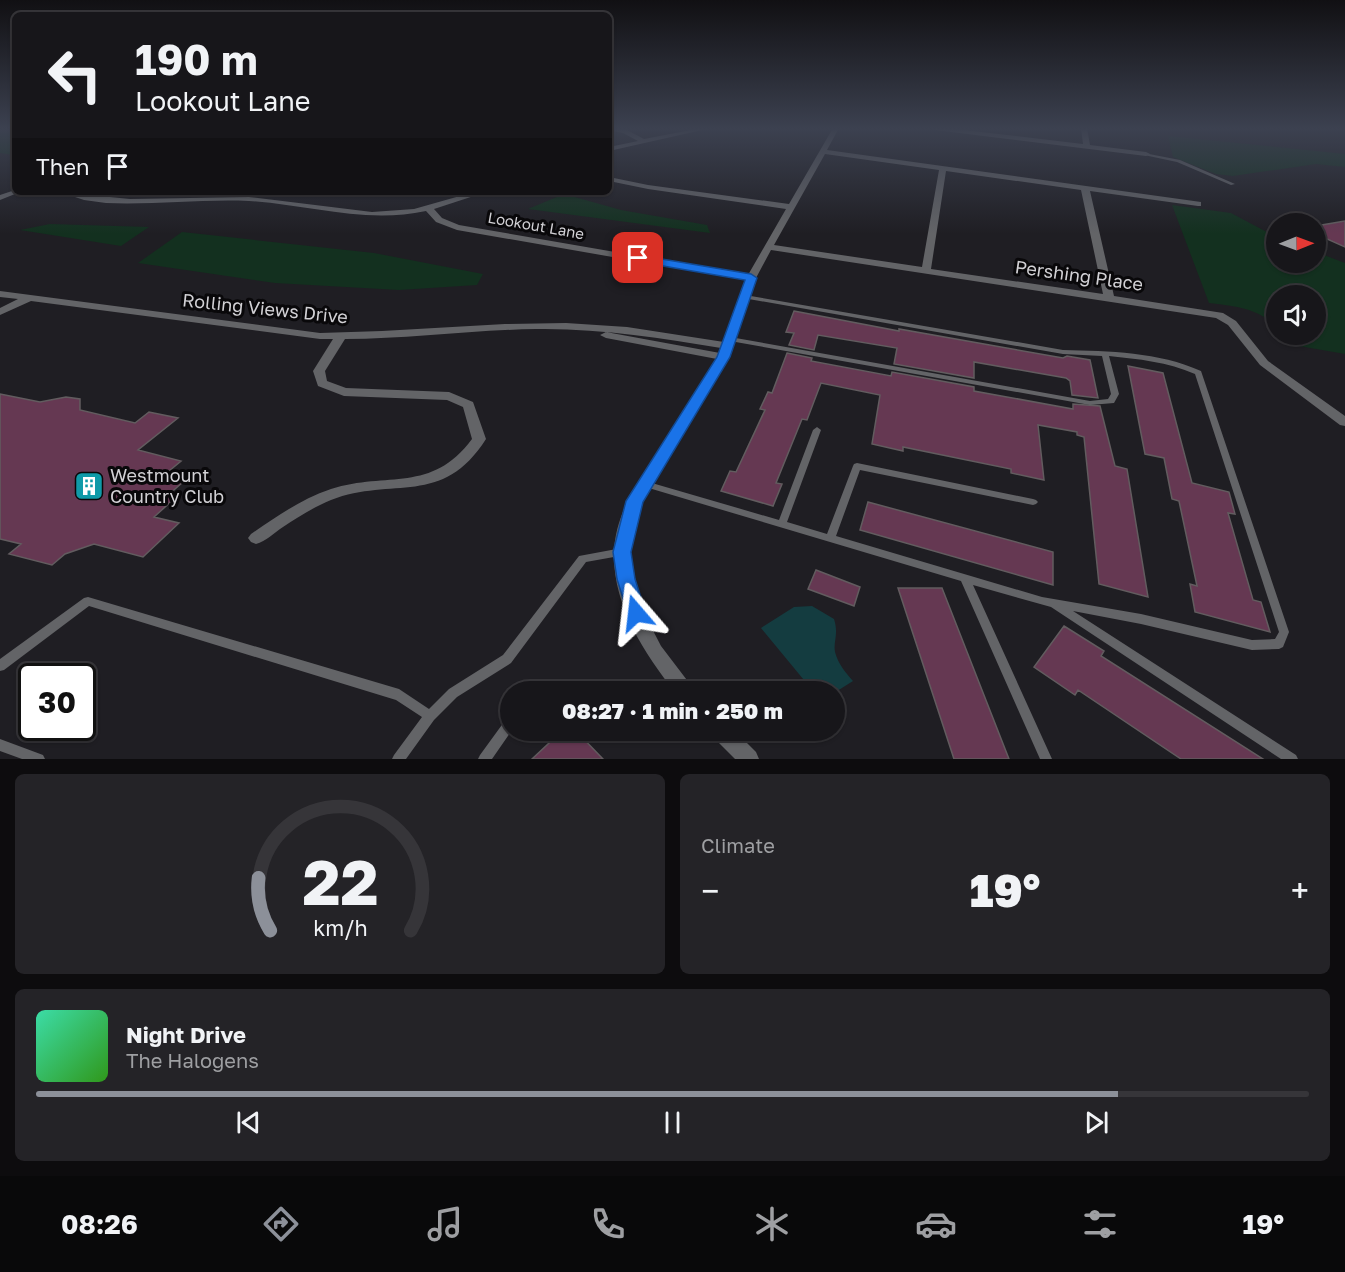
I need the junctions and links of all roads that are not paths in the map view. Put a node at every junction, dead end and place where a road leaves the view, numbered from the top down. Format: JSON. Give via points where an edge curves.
{"nodes":[{"id":1,"x":815,"y":163,"type":"edge"},
{"id":2,"x":906,"y":163,"type":"edge"},
{"id":3,"x":1184,"y":163,"type":"edge"},
{"id":4,"x":944,"y":169,"type":"junction"},
{"id":5,"x":612,"y":180,"type":"edge"},
{"id":6,"x":1233,"y":184,"type":"dead end"},
{"id":7,"x":1085,"y":188,"type":"junction"},
{"id":8,"x":72,"y":195,"type":"edge"},
{"id":9,"x":225,"y":195,"type":"edge"},
{"id":10,"x":473,"y":195,"type":"edge"},
{"id":11,"x":1198,"y":204,"type":"dead end"},
{"id":12,"x":791,"y":207,"type":"junction"},
{"id":13,"x":429,"y":209,"type":"junction"},
{"id":14,"x":768,"y":247,"type":"junction"},
{"id":15,"x":926,"y":270,"type":"junction"},
{"id":16,"x":751,"y":278,"type":"junction"},
{"id":17,"x":0,"y":294,"type":"edge"},
{"id":18,"x":745,"y":297,"type":"junction"},
{"id":19,"x":1108,"y":297,"type":"junction"},
{"id":20,"x":29,"y":298,"type":"junction"},
{"id":21,"x":0,"y":312,"type":"edge"},
{"id":22,"x":341,"y":336,"type":"junction"},
{"id":23,"x":727,"y":347,"type":"junction"},
{"id":24,"x":1105,"y":354,"type":"junction"},
{"id":25,"x":1345,"y":422,"type":"edge"},
{"id":26,"x":817,"y":429,"type":"dead end"},
{"id":27,"x":645,"y":484,"type":"junction"},
{"id":28,"x":1033,"y":502,"type":"dead end"},
{"id":29,"x":782,"y":524,"type":"junction"},
{"id":30,"x":256,"y":538,"type":"dead end"},
{"id":31,"x":830,"y":539,"type":"junction"},
{"id":32,"x":622,"y":552,"type":"junction"},
{"id":33,"x":965,"y":579,"type":"junction"},
{"id":34,"x":1051,"y":603,"type":"junction"},
{"id":35,"x":2,"y":661,"type":"edge"},
{"id":36,"x":678,"y":681,"type":"edge"},
{"id":37,"x":430,"y":716,"type":"junction"},
{"id":38,"x":500,"y":737,"type":"edge"},
{"id":39,"x":731,"y":741,"type":"edge"},
{"id":40,"x":0,"y":745,"type":"edge"},
{"id":41,"x":39,"y":759,"type":"edge"},
{"id":42,"x":398,"y":759,"type":"edge"},
{"id":43,"x":484,"y":759,"type":"edge"},
{"id":44,"x":749,"y":759,"type":"edge"},
{"id":45,"x":1046,"y":759,"type":"edge"},
{"id":46,"x":1292,"y":759,"type":"edge"}],
"edges":[{"from":1,"to":12,"type":"street"},
{"from":2,"to":4,"type":"street"},
{"from":3,"to":6,"type":"lane"},
{"from":4,"to":7,"type":"street"},
{"from":4,"to":15,"type":"street"},
{"from":5,"to":12,"type":"street"},
{"from":7,"to":11,"type":"street"},
{"from":7,"to":19,"type":"street"},
{"from":8,"to":9,"type":"street","via":[[104,199]]},
{"from":9,"to":13,"type":"street","via":[[372,214]]},
{"from":10,"to":13,"type":"street"},
{"from":12,"to":14,"type":"street"},
{"from":13,"to":16,"type":"street","name":"Lookout Lane","via":[[439,220],[457,227]]},
{"from":14,"to":15,"type":"street","name":"Pershing Place"},
{"from":14,"to":16,"type":"street"},
{"from":15,"to":19,"type":"street","name":"Pershing Place"},
{"from":16,"to":18,"type":"street"},
{"from":17,"to":20,"type":"street","name":"Rolling Views Drive"},
{"from":18,"to":23,"type":"street"},
{"from":18,"to":24,"type":"lane","via":[[1063,352]]},
{"from":19,"to":25,"type":"street","name":"Pershing Place","via":[[1226,319],[1264,363]]},
{"from":20,"to":21,"type":"street"},
{"from":20,"to":22,"type":"street","name":"Rolling Views Drive"},
{"from":22,"to":23,"type":"street","name":"Rolling Views Drive","via":[[564,326]]},
{"from":22,"to":30,"type":"street","via":[[319,371],[322,383],[344,392],[449,396],[469,405],[479,439],[468,458],[446,473],[420,482],[337,492],[299,509]]},
{"from":23,"to":24,"type":"lane","via":[[1090,403],[1111,401],[1115,394]]},
{"from":23,"to":27,"type":"street"},
{"from":24,"to":34,"type":"lane","via":[[1174,364],[1198,373],[1284,632],[1278,644],[1252,645]]},
{"from":26,"to":29,"type":"lane"},
{"from":27,"to":29,"type":"lane"},
{"from":27,"to":32,"type":"street","via":[[632,509]]},
{"from":28,"to":31,"type":"lane","via":[[857,466]]},
{"from":29,"to":31,"type":"lane"},
{"from":31,"to":33,"type":"lane"},
{"from":32,"to":36,"type":"street","via":[[636,613],[654,651]]},
{"from":32,"to":37,"type":"lane","via":[[583,559],[507,659],[453,693]]},
{"from":33,"to":34,"type":"lane"},
{"from":33,"to":45,"type":"lane"},
{"from":34,"to":46,"type":"lane"},
{"from":35,"to":37,"type":"lane","via":[[88,601],[399,695]]},
{"from":37,"to":42,"type":"lane"},
{"from":38,"to":43,"type":"lane"},
{"from":39,"to":44,"type":"street"},
{"from":40,"to":41,"type":"lane"}]}
